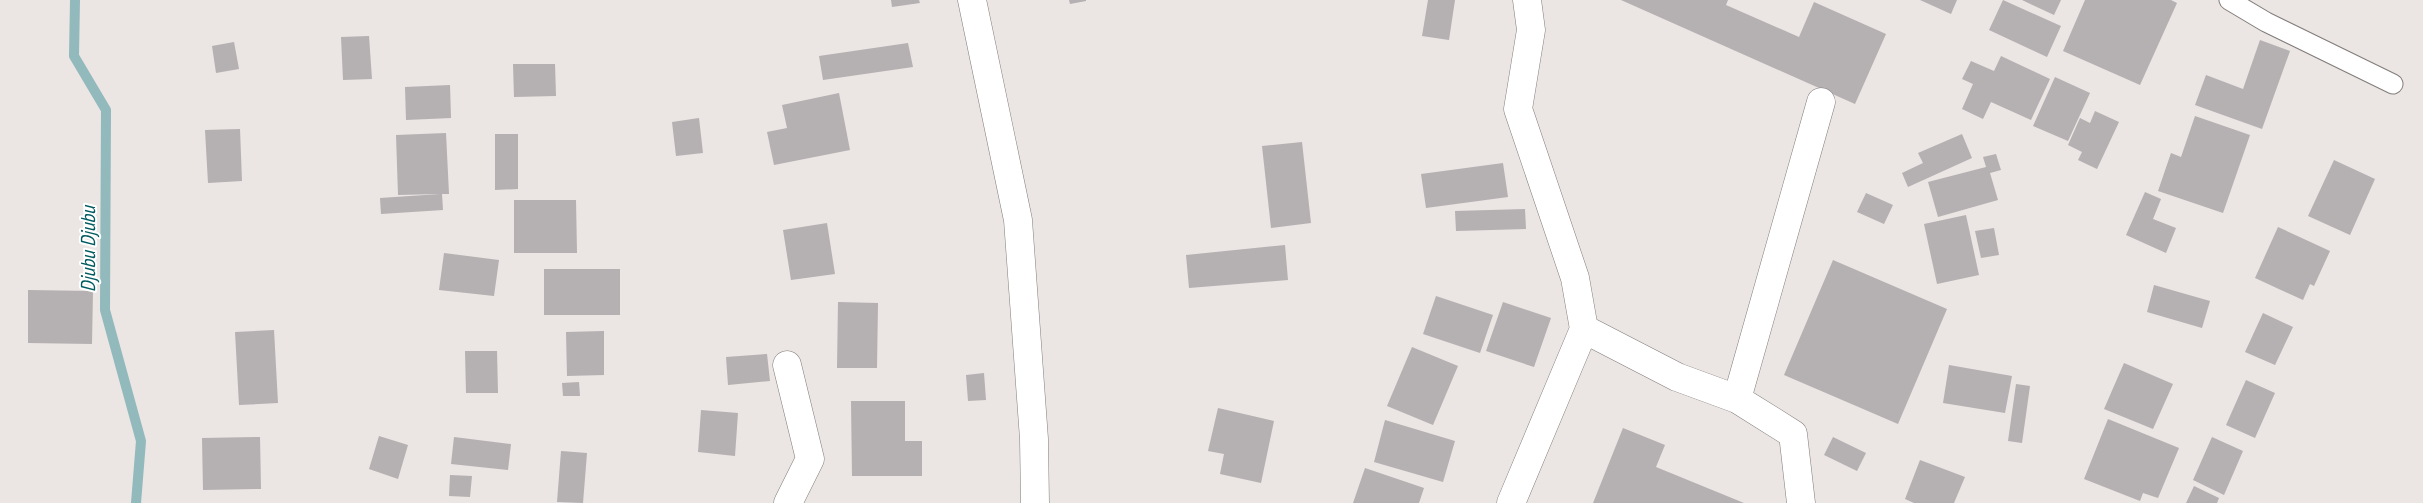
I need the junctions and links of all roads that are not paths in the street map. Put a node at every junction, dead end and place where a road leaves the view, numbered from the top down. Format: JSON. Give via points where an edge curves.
{"nodes":[{"id":1,"x":972,"y":0,"type":"edge"},
{"id":2,"x":1527,"y":0,"type":"edge"},
{"id":3,"x":2229,"y":0,"type":"edge"},
{"id":4,"x":2394,"y":84,"type":"dead end"},
{"id":5,"x":1821,"y":102,"type":"dead end"},
{"id":6,"x":1584,"y":329,"type":"junction"},
{"id":7,"x":786,"y":365,"type":"dead end"},
{"id":8,"x":1737,"y":398,"type":"junction"},
{"id":9,"x":788,"y":503,"type":"edge"},
{"id":10,"x":1035,"y":503,"type":"edge"},
{"id":11,"x":1511,"y":503,"type":"edge"},
{"id":12,"x":1801,"y":503,"type":"edge"}],
"edges":[{"from":1,"to":10,"type":"street","via":[[1018,220],[1034,440]]},
{"from":2,"to":6,"type":"street","via":[[1532,30],[1518,109],[1575,278]]},
{"from":3,"to":4,"type":"lane","via":[[2266,22]]},
{"from":5,"to":8,"type":"street"},
{"from":6,"to":8,"type":"street","via":[[1677,377]]},
{"from":6,"to":11,"type":"street"},
{"from":7,"to":9,"type":"street","via":[[810,459]]},
{"from":8,"to":12,"type":"street","via":[[1794,434]]}]}
